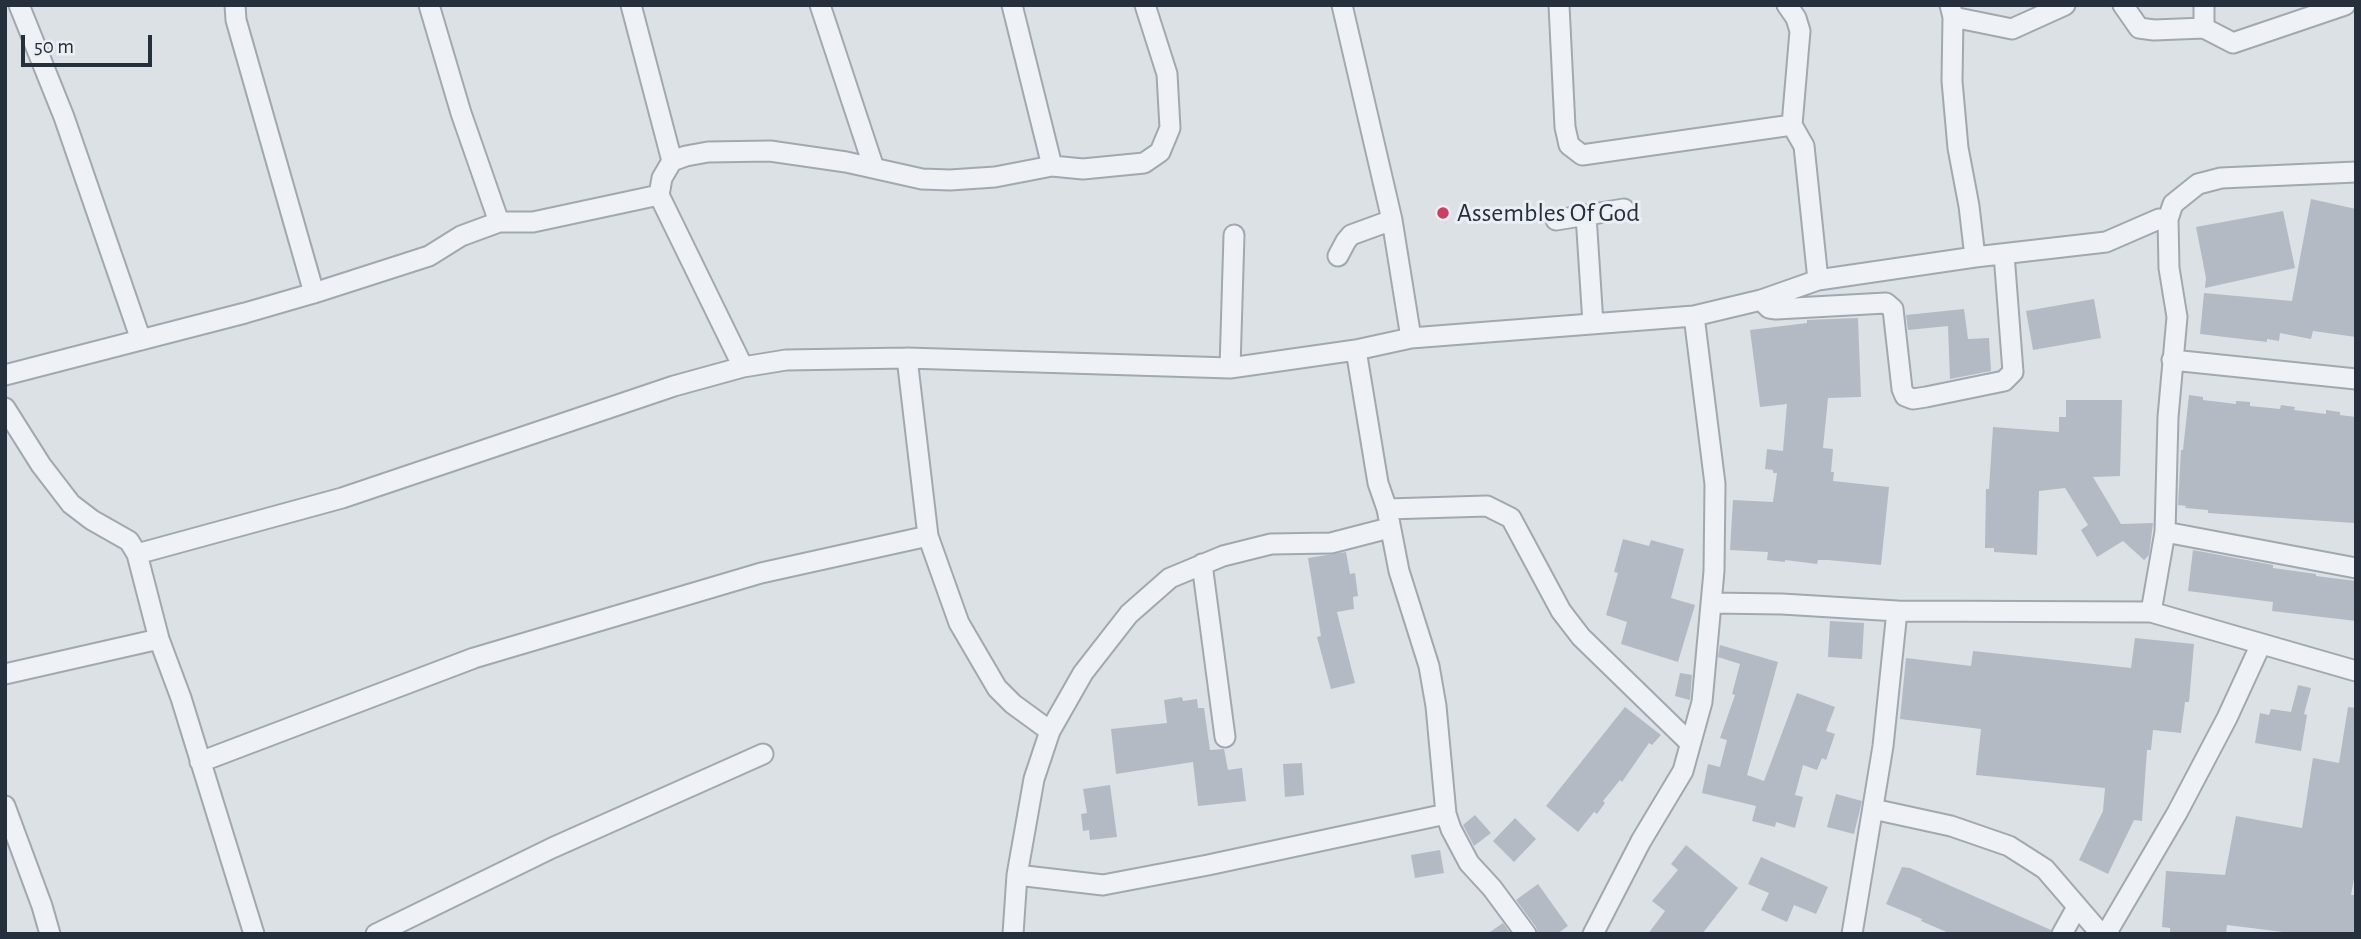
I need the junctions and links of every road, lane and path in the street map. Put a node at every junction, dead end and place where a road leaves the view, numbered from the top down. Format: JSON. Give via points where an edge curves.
{"nodes":[{"id":1,"x":19,"y":5,"type":"edge"},
{"id":2,"x":235,"y":5,"type":"edge"},
{"id":3,"x":429,"y":5,"type":"edge"},
{"id":4,"x":631,"y":5,"type":"edge"},
{"id":5,"x":820,"y":5,"type":"edge"},
{"id":6,"x":1013,"y":5,"type":"edge"},
{"id":7,"x":1145,"y":5,"type":"edge"},
{"id":8,"x":1342,"y":5,"type":"edge"},
{"id":9,"x":1559,"y":5,"type":"edge"},
{"id":10,"x":1787,"y":5,"type":"edge"},
{"id":11,"x":2065,"y":5,"type":"edge"},
{"id":12,"x":2123,"y":5,"type":"edge"},
{"id":13,"x":2204,"y":5,"type":"edge"},
{"id":14,"x":2345,"y":5,"type":"edge"},
{"id":15,"x":1951,"y":11,"type":"edge"},
{"id":16,"x":2204,"y":28,"type":"junction"},
{"id":17,"x":1792,"y":125,"type":"junction"},
{"id":18,"x":672,"y":161,"type":"junction"},
{"id":19,"x":1052,"y":166,"type":"junction"},
{"id":20,"x":874,"y":168,"type":"junction"},
{"id":21,"x":2356,"y":172,"type":"edge"},
{"id":22,"x":659,"y":195,"type":"junction"},
{"id":23,"x":1624,"y":209,"type":"dead end"},
{"id":24,"x":1586,"y":215,"type":"junction"},
{"id":25,"x":2168,"y":219,"type":"junction"},
{"id":26,"x":1392,"y":220,"type":"junction"},
{"id":27,"x":1556,"y":220,"type":"dead end"},
{"id":28,"x":499,"y":222,"type":"junction"},
{"id":29,"x":1234,"y":235,"type":"dead end"},
{"id":30,"x":2004,"y":254,"type":"junction"},
{"id":31,"x":1338,"y":256,"type":"dead end"},
{"id":32,"x":1975,"y":257,"type":"junction"},
{"id":33,"x":1818,"y":280,"type":"junction"},
{"id":34,"x":314,"y":293,"type":"junction"},
{"id":35,"x":1761,"y":300,"type":"junction"},
{"id":36,"x":1694,"y":316,"type":"junction"},
{"id":37,"x":1593,"y":324,"type":"junction"},
{"id":38,"x":1410,"y":338,"type":"junction"},
{"id":39,"x":141,"y":341,"type":"junction"},
{"id":40,"x":1356,"y":350,"type":"junction"},
{"id":41,"x":907,"y":358,"type":"junction"},
{"id":42,"x":2172,"y":360,"type":"junction"},
{"id":43,"x":743,"y":366,"type":"junction"},
{"id":44,"x":1230,"y":368,"type":"junction"},
{"id":45,"x":5,"y":375,"type":"edge"},
{"id":46,"x":2356,"y":379,"type":"edge"},
{"id":47,"x":5,"y":408,"type":"edge"},
{"id":48,"x":1388,"y":519,"type":"junction"},
{"id":49,"x":2165,"y":532,"type":"junction"},
{"id":50,"x":928,"y":536,"type":"junction"},
{"id":51,"x":137,"y":554,"type":"junction"},
{"id":52,"x":1202,"y":564,"type":"junction"},
{"id":53,"x":2356,"y":568,"type":"edge"},
{"id":54,"x":1711,"y":603,"type":"junction"},
{"id":55,"x":1898,"y":611,"type":"junction"},
{"id":56,"x":2151,"y":612,"type":"junction"},
{"id":57,"x":159,"y":639,"type":"junction"},
{"id":58,"x":2260,"y":643,"type":"junction"},
{"id":59,"x":2356,"y":671,"type":"edge"},
{"id":60,"x":5,"y":674,"type":"edge"},
{"id":61,"x":1050,"y":731,"type":"junction"},
{"id":62,"x":1225,"y":737,"type":"dead end"},
{"id":63,"x":1689,"y":742,"type":"junction"},
{"id":64,"x":763,"y":754,"type":"dead end"},
{"id":65,"x":200,"y":762,"type":"junction"},
{"id":66,"x":5,"y":806,"type":"edge"},
{"id":67,"x":1874,"y":809,"type":"junction"},
{"id":68,"x":1446,"y":814,"type":"junction"},
{"id":69,"x":1017,"y":875,"type":"junction"},
{"id":70,"x":2077,"y":907,"type":"junction"},
{"id":71,"x":50,"y":934,"type":"edge"},
{"id":72,"x":254,"y":934,"type":"edge"},
{"id":73,"x":376,"y":934,"type":"edge"},
{"id":74,"x":1013,"y":934,"type":"edge"},
{"id":75,"x":1526,"y":934,"type":"edge"},
{"id":76,"x":1593,"y":934,"type":"edge"},
{"id":77,"x":1852,"y":934,"type":"edge"},
{"id":78,"x":2062,"y":934,"type":"edge"},
{"id":79,"x":2104,"y":934,"type":"edge"}],
"edges":[{"from":1,"to":39,"type":"street","via":[[64,117]]},
{"from":2,"to":34,"type":"street"},
{"from":3,"to":28,"type":"street"},
{"from":4,"to":18,"type":"street"},
{"from":5,"to":20,"type":"street"},
{"from":6,"to":19,"type":"street"},
{"from":7,"to":19,"type":"street","via":[[1167,74],[1170,128],[1160,152],[1144,163],[1083,169]]},
{"from":8,"to":26,"type":"street"},
{"from":9,"to":17,"type":"street","via":[[1565,127],[1569,145],[1582,155]]},
{"from":10,"to":17,"type":"street","via":[[1800,32]]},
{"from":11,"to":15,"type":"street","via":[[2012,29]]},
{"from":12,"to":16,"type":"street","via":[[2139,28]]},
{"from":13,"to":16,"type":"street"},
{"from":14,"to":16,"type":"street","via":[[2232,43]]},
{"from":15,"to":32,"type":"street","via":[[1954,112]]},
{"from":17,"to":33,"type":"street","via":[[1804,146]]},
{"from":18,"to":20,"type":"street","via":[[708,152],[770,151]]},
{"from":18,"to":22,"type":"street"},
{"from":19,"to":20,"type":"street","via":[[950,180]]},
{"from":21,"to":25,"type":"street","via":[[2221,178],[2184,193]]},
{"from":22,"to":28,"type":"street","via":[[533,222]]},
{"from":22,"to":43,"type":"street"},
{"from":23,"to":24,"type":"street"},
{"from":24,"to":27,"type":"street"},
{"from":24,"to":37,"type":"street"},
{"from":25,"to":30,"type":"street","via":[[2106,242]]},
{"from":25,"to":42,"type":"street","via":[[2177,317]]},
{"from":26,"to":31,"type":"street","via":[[1351,235]]},
{"from":26,"to":38,"type":"street"},
{"from":28,"to":34,"type":"street","via":[[461,236],[429,256]]},
{"from":29,"to":44,"type":"street"},
{"from":30,"to":32,"type":"street"},
{"from":30,"to":35,"type":"street","via":[[2013,372],[2004,381],[1926,397],[1913,399],[1902,389],[1893,309],[1886,303],[1776,309]]},
{"from":32,"to":33,"type":"street"},
{"from":33,"to":35,"type":"street"},
{"from":34,"to":39,"type":"street"},
{"from":35,"to":36,"type":"street"},
{"from":36,"to":37,"type":"street"},
{"from":36,"to":54,"type":"street","via":[[1715,484]]},
{"from":37,"to":38,"type":"street"},
{"from":38,"to":40,"type":"street"},
{"from":39,"to":45,"type":"street"},
{"from":40,"to":44,"type":"street"},
{"from":40,"to":48,"type":"street"},
{"from":41,"to":43,"type":"street","via":[[786,360]]},
{"from":41,"to":44,"type":"street"},
{"from":41,"to":50,"type":"street"},
{"from":42,"to":46,"type":"street"},
{"from":42,"to":49,"type":"street"},
{"from":43,"to":51,"type":"street","via":[[342,498]]},
{"from":47,"to":51,"type":"street","via":[[71,504],[129,541]]},
{"from":48,"to":52,"type":"street","via":[[1331,543],[1271,544]]},
{"from":48,"to":63,"type":"street","via":[[1487,506],[1511,518],[1561,611],[1581,637]]},
{"from":48,"to":68,"type":"street","via":[[1429,666]]},
{"from":49,"to":53,"type":"street"},
{"from":49,"to":56,"type":"street"},
{"from":50,"to":61,"type":"street","via":[[959,623],[997,688]]},
{"from":50,"to":65,"type":"street","via":[[761,573],[474,658]]},
{"from":51,"to":57,"type":"street"},
{"from":52,"to":61,"type":"street","via":[[1170,578],[1129,614],[1083,673]]},
{"from":52,"to":62,"type":"street"},
{"from":54,"to":55,"type":"street"},
{"from":54,"to":63,"type":"street","via":[[1702,702]]},
{"from":55,"to":56,"type":"street"},
{"from":55,"to":67,"type":"street"},
{"from":56,"to":58,"type":"street"},
{"from":57,"to":60,"type":"street"},
{"from":57,"to":65,"type":"street"},
{"from":58,"to":59,"type":"street"},
{"from":58,"to":79,"type":"street","via":[[2196,777]]},
{"from":61,"to":69,"type":"street","via":[[1034,779]]},
{"from":63,"to":76,"type":"street","via":[[1683,771]]},
{"from":64,"to":73,"type":"street","via":[[552,848]]},
{"from":65,"to":72,"type":"street"},
{"from":66,"to":71,"type":"street"},
{"from":67,"to":70,"type":"street","via":[[1951,825],[2009,846],[2045,869]]},
{"from":67,"to":77,"type":"street"},
{"from":68,"to":69,"type":"street","via":[[1103,885]]},
{"from":68,"to":75,"type":"street","via":[[1469,863]]},
{"from":69,"to":74,"type":"street"},
{"from":70,"to":78,"type":"street"},
{"from":70,"to":79,"type":"street"}]}
